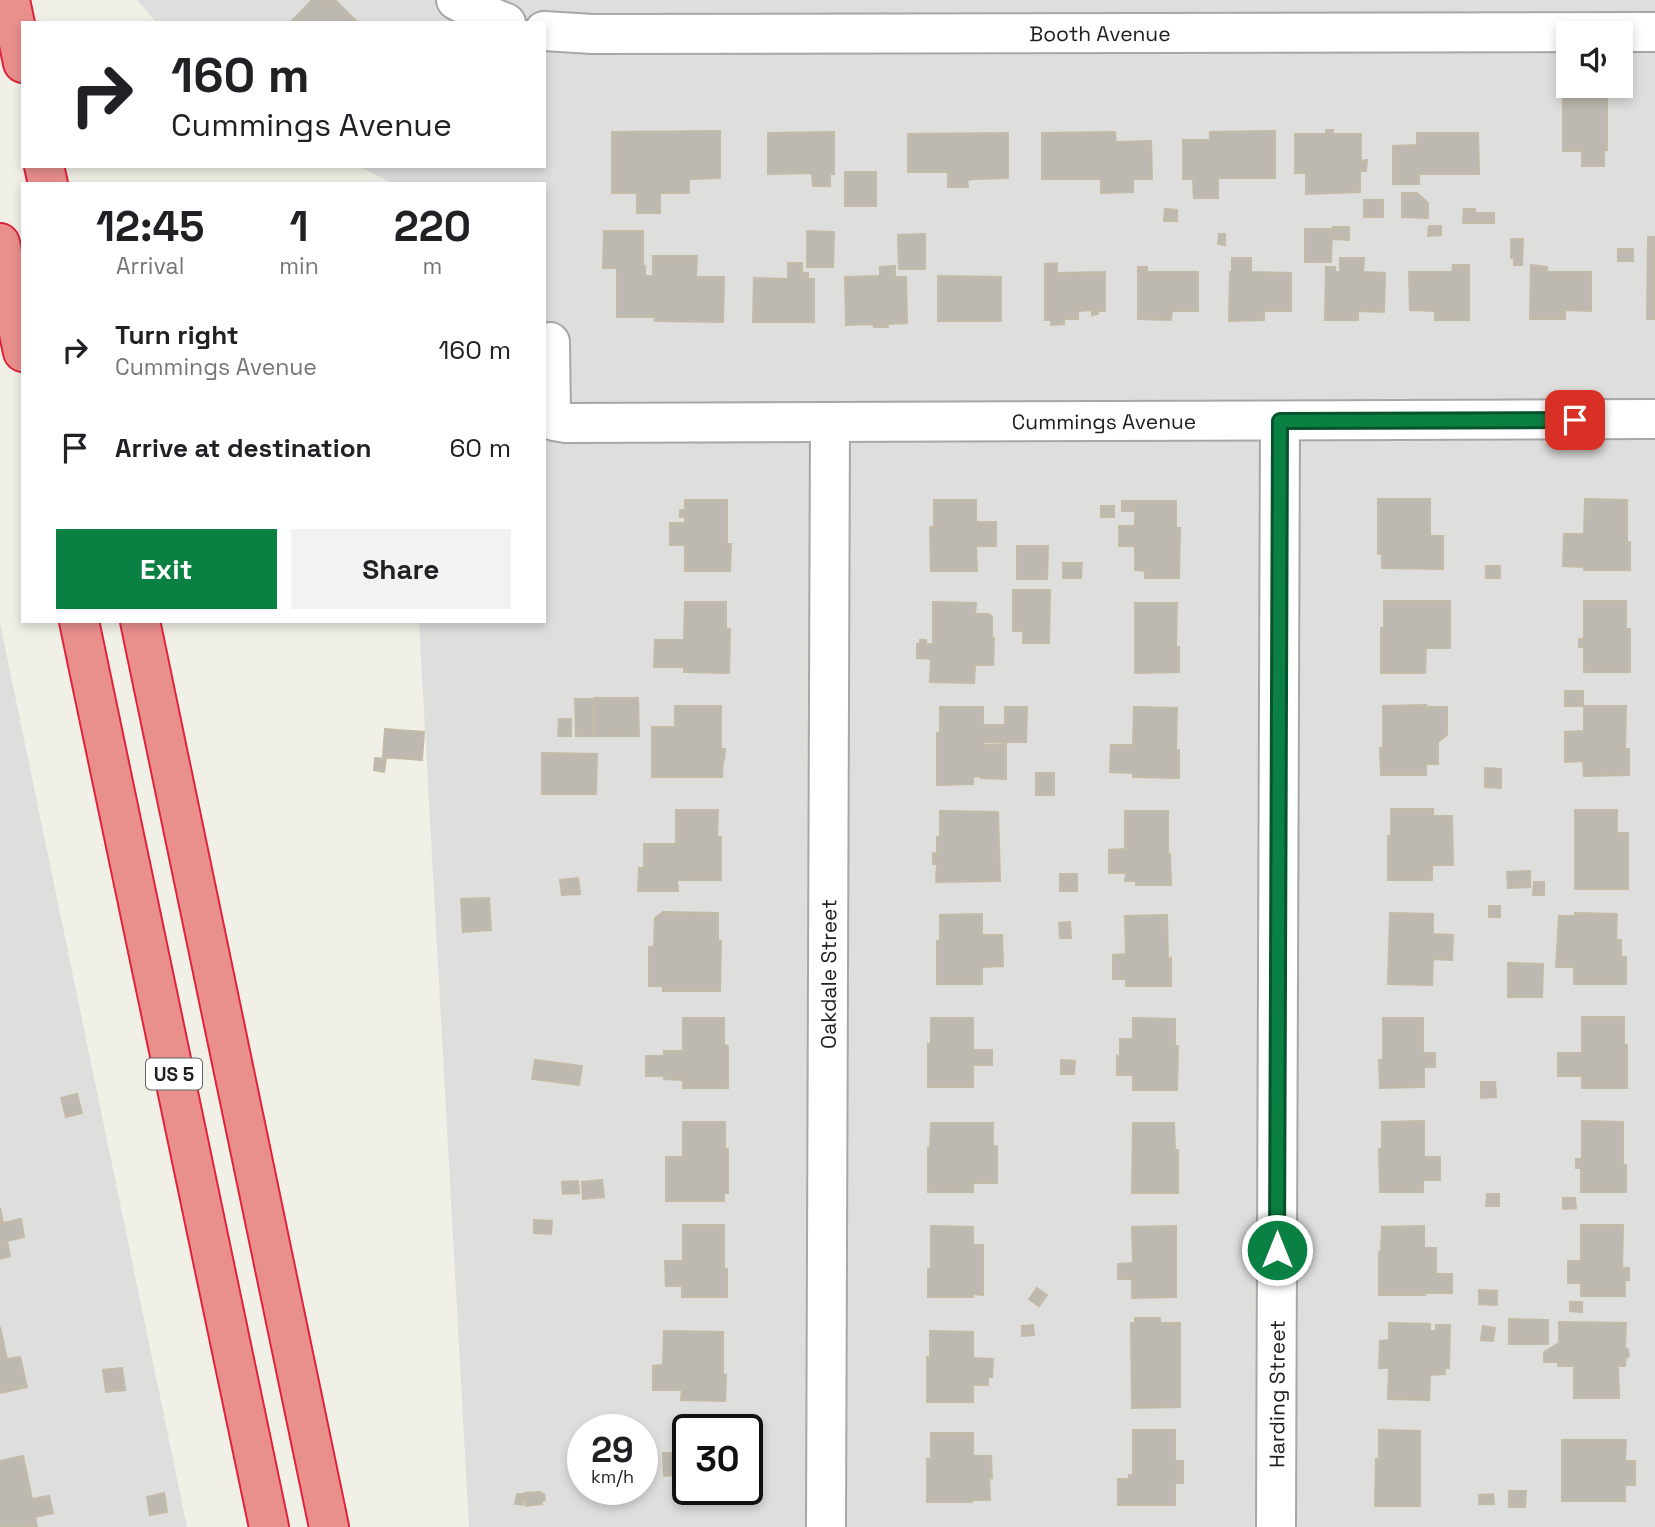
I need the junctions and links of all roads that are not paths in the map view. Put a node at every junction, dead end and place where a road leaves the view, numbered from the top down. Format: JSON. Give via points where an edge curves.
{"nodes":[{"id":1,"x":10,"y":0,"type":"edge"},
{"id":2,"x":456,"y":0,"type":"edge"},
{"id":3,"x":501,"y":21,"type":"edge"},
{"id":4,"x":546,"y":31,"type":"edge"},
{"id":5,"x":1655,"y":32,"type":"edge"},
{"id":6,"x":21,"y":53,"type":"edge"},
{"id":7,"x":0,"y":243,"type":"edge"},
{"id":8,"x":550,"y":342,"type":"dead end"},
{"id":9,"x":21,"y":343,"type":"edge"},
{"id":10,"x":1655,"y":419,"type":"edge"},
{"id":11,"x":1280,"y":421,"type":"junction"},
{"id":12,"x":830,"y":422,"type":"junction"},
{"id":13,"x":79,"y":623,"type":"edge"},
{"id":14,"x":140,"y":623,"type":"edge"},
{"id":15,"x":269,"y":1527,"type":"edge"},
{"id":16,"x":329,"y":1527,"type":"edge"},
{"id":17,"x":826,"y":1527,"type":"edge"},
{"id":18,"x":1276,"y":1527,"type":"edge"}],
"edges":[{"from":1,"to":6,"type":"highway"},
{"from":2,"to":3,"type":"street"},
{"from":4,"to":5,"type":"street","name":"Booth Avenue"},
{"from":7,"to":9,"type":"highway"},
{"from":8,"to":12,"type":"street","name":"Cummings Avenue","via":[[550,412],[554,421]]},
{"from":10,"to":11,"type":"street","name":"Cummings Avenue"},
{"from":11,"to":12,"type":"street","name":"Cummings Avenue"},
{"from":11,"to":18,"type":"street","name":"Harding Street"},
{"from":12,"to":17,"type":"street","name":"Oakdale Street"},
{"from":13,"to":15,"type":"highway","number":"US 5"},
{"from":14,"to":16,"type":"highway","number":"US 5"}]}
